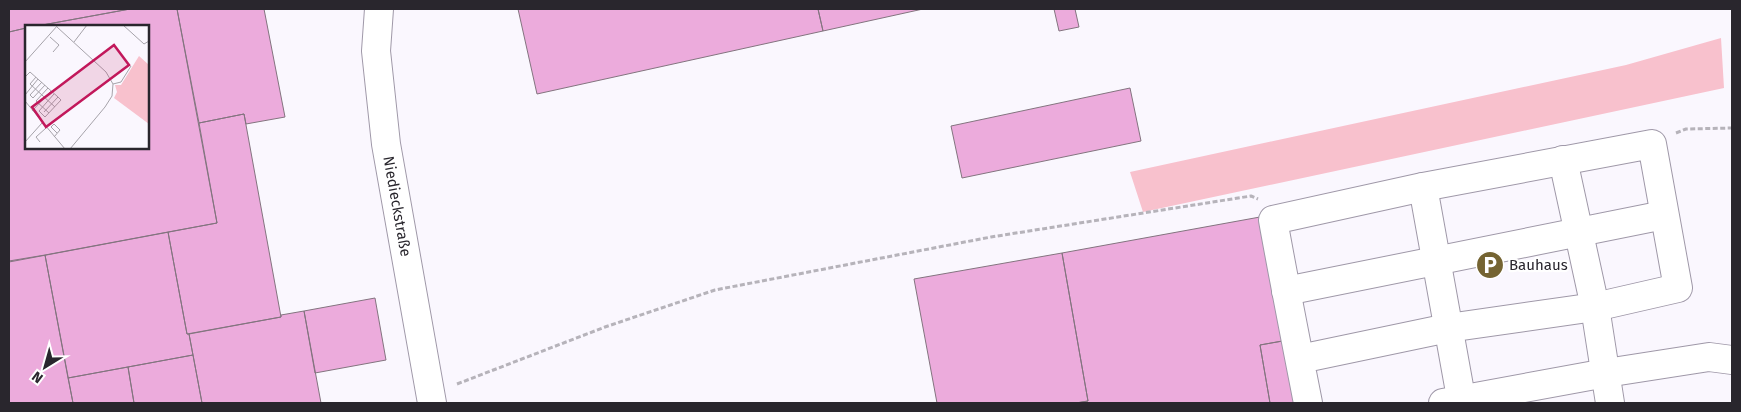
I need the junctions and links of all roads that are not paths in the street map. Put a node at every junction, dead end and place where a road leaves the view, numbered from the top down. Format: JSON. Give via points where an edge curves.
{"nodes":[{"id":1,"x":379,"y":9,"type":"edge"},
{"id":2,"x":1564,"y":160,"type":"junction"},
{"id":3,"x":1423,"y":187,"type":"junction"},
{"id":4,"x":1664,"y":215,"type":"junction"},
{"id":5,"x":1579,"y":232,"type":"junction"},
{"id":6,"x":1436,"y":260,"type":"junction"},
{"id":7,"x":1286,"y":291,"type":"junction"},
{"id":8,"x":1595,"y":307,"type":"junction"},
{"id":9,"x":1448,"y":328,"type":"junction"},
{"id":10,"x":1300,"y":359,"type":"junction"},
{"id":11,"x":1732,"y":360,"type":"edge"},
{"id":12,"x":1606,"y":373,"type":"junction"},
{"id":13,"x":432,"y":399,"type":"edge"},
{"id":14,"x":1455,"y":402,"type":"edge"},
{"id":15,"x":1308,"y":403,"type":"edge"},
{"id":16,"x":1610,"y":403,"type":"edge"}],
"edges":[{"from":1,"to":13,"type":"street","name":"Niedieckstraße","via":[[376,51],[386,144]]},
{"from":2,"to":3,"type":"street"},
{"from":2,"to":4,"type":"street","via":[[1652,144]]},
{"from":2,"to":5,"type":"street"},
{"from":3,"to":6,"type":"street"},
{"from":3,"to":7,"type":"street","via":[[1273,220]]},
{"from":4,"to":5,"type":"street"},
{"from":4,"to":8,"type":"street","via":[[1678,288]]},
{"from":5,"to":6,"type":"street"},
{"from":5,"to":8,"type":"street"},
{"from":6,"to":7,"type":"street"},
{"from":6,"to":9,"type":"street"},
{"from":7,"to":10,"type":"street"},
{"from":8,"to":9,"type":"street"},
{"from":8,"to":12,"type":"street"},
{"from":9,"to":10,"type":"street"},
{"from":9,"to":14,"type":"street"},
{"from":10,"to":15,"type":"street"},
{"from":11,"to":12,"type":"street","via":[[1709,357]]},
{"from":12,"to":14,"type":"street"},
{"from":12,"to":16,"type":"street"}]}
